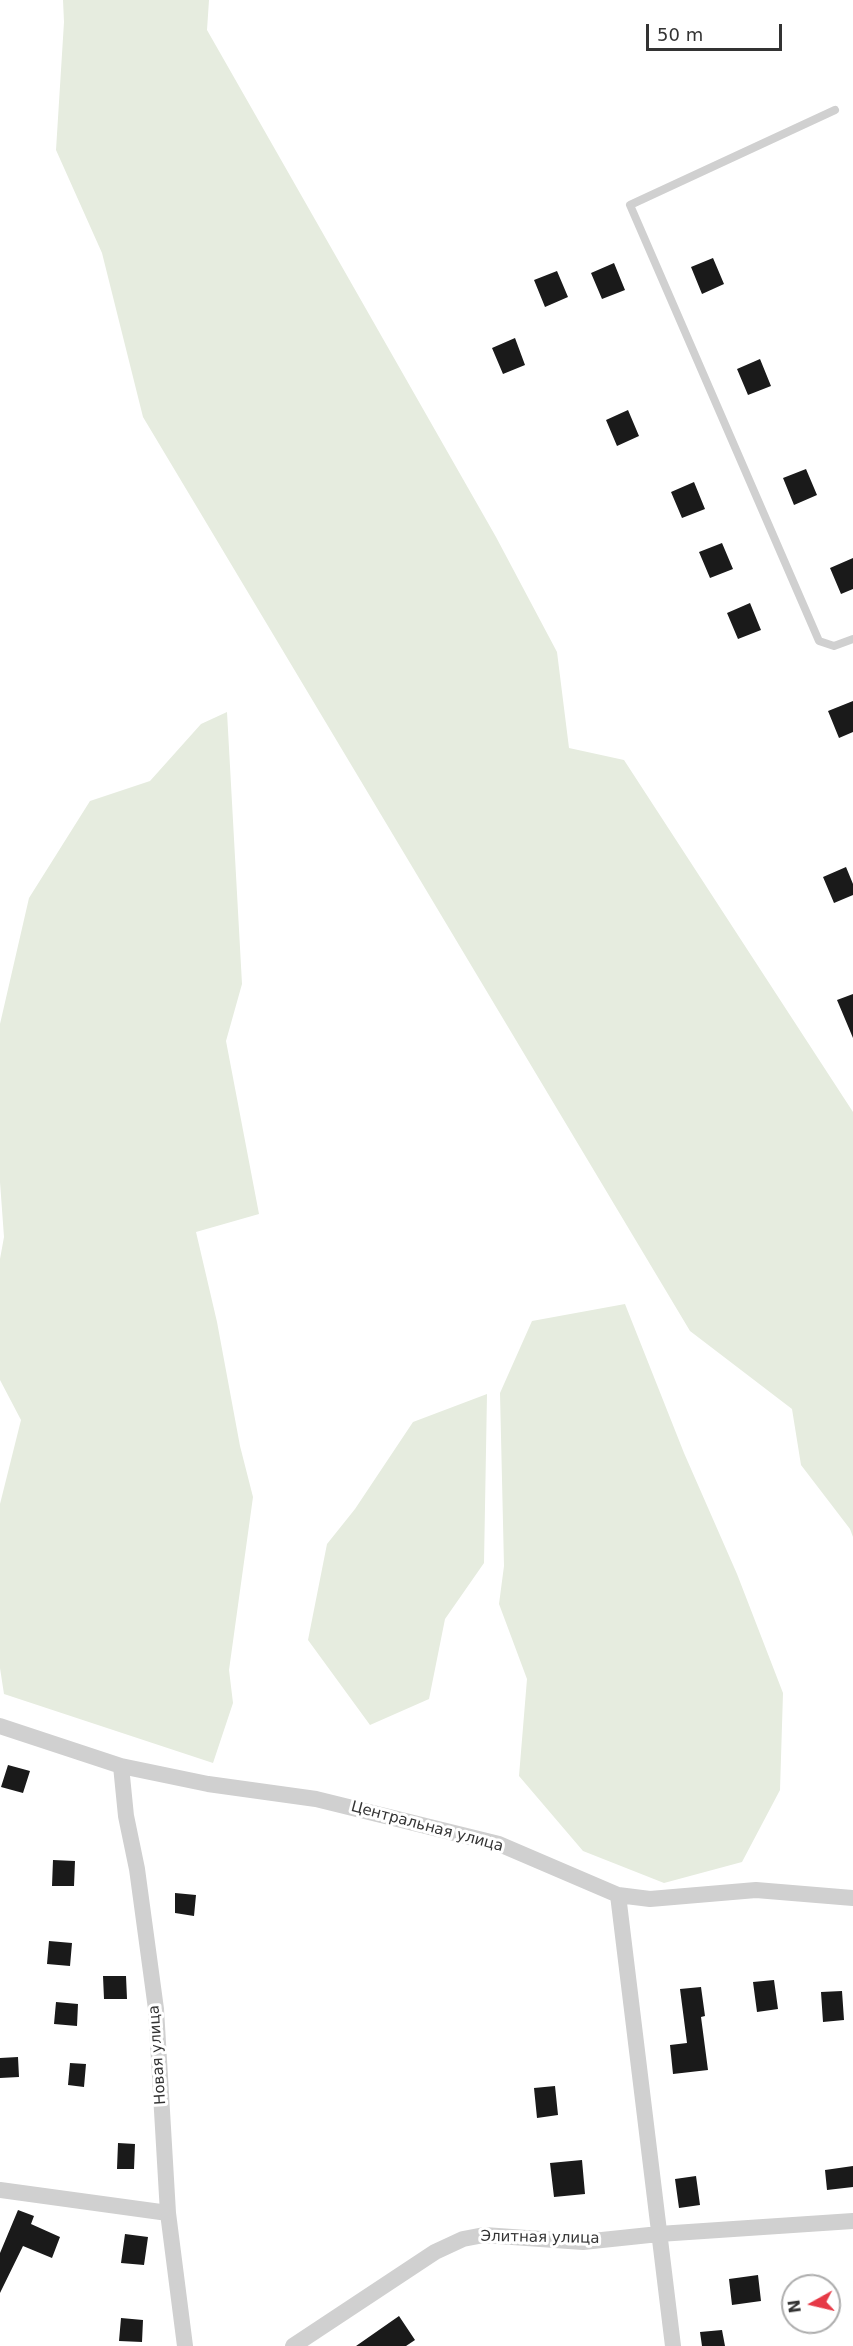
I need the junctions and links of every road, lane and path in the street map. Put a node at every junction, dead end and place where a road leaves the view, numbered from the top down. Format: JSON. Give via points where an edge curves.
{"nodes":[{"id":1,"x":836,"y":110,"type":"dead end"},
{"id":2,"x":853,"y":639,"type":"edge"},
{"id":3,"x":0,"y":1726,"type":"edge"},
{"id":4,"x":121,"y":1766,"type":"junction"},
{"id":5,"x":618,"y":1895,"type":"junction"},
{"id":6,"x":853,"y":1898,"type":"edge"},
{"id":7,"x":0,"y":2190,"type":"edge"},
{"id":8,"x":168,"y":2213,"type":"junction"},
{"id":9,"x":853,"y":2221,"type":"edge"},
{"id":10,"x":659,"y":2234,"type":"junction"},
{"id":11,"x":185,"y":2346,"type":"edge"},
{"id":12,"x":293,"y":2346,"type":"edge"},
{"id":13,"x":673,"y":2346,"type":"edge"}],
"edges":[{"from":1,"to":2,"type":"lane","via":[[630,205],[819,641],[834,646]]},
{"from":3,"to":4,"type":"street","name":"Центральная улица"},
{"from":4,"to":5,"type":"street","name":"Центральная улица","via":[[208,1784],[316,1799],[499,1844]]},
{"from":4,"to":8,"type":"street","name":"Новая улица","via":[[156,2009]]},
{"from":5,"to":6,"type":"street","name":"Центральная улица","via":[[650,1899],[756,1890]]},
{"from":5,"to":10,"type":"street"},
{"from":7,"to":8,"type":"street"},
{"from":8,"to":11,"type":"street","name":"Новая улица"},
{"from":9,"to":10,"type":"street","name":"Элитная улица"},
{"from":10,"to":12,"type":"street","name":"Элитная улица","via":[[583,2242],[483,2235],[463,2239],[435,2252]]},
{"from":10,"to":13,"type":"street"}]}
